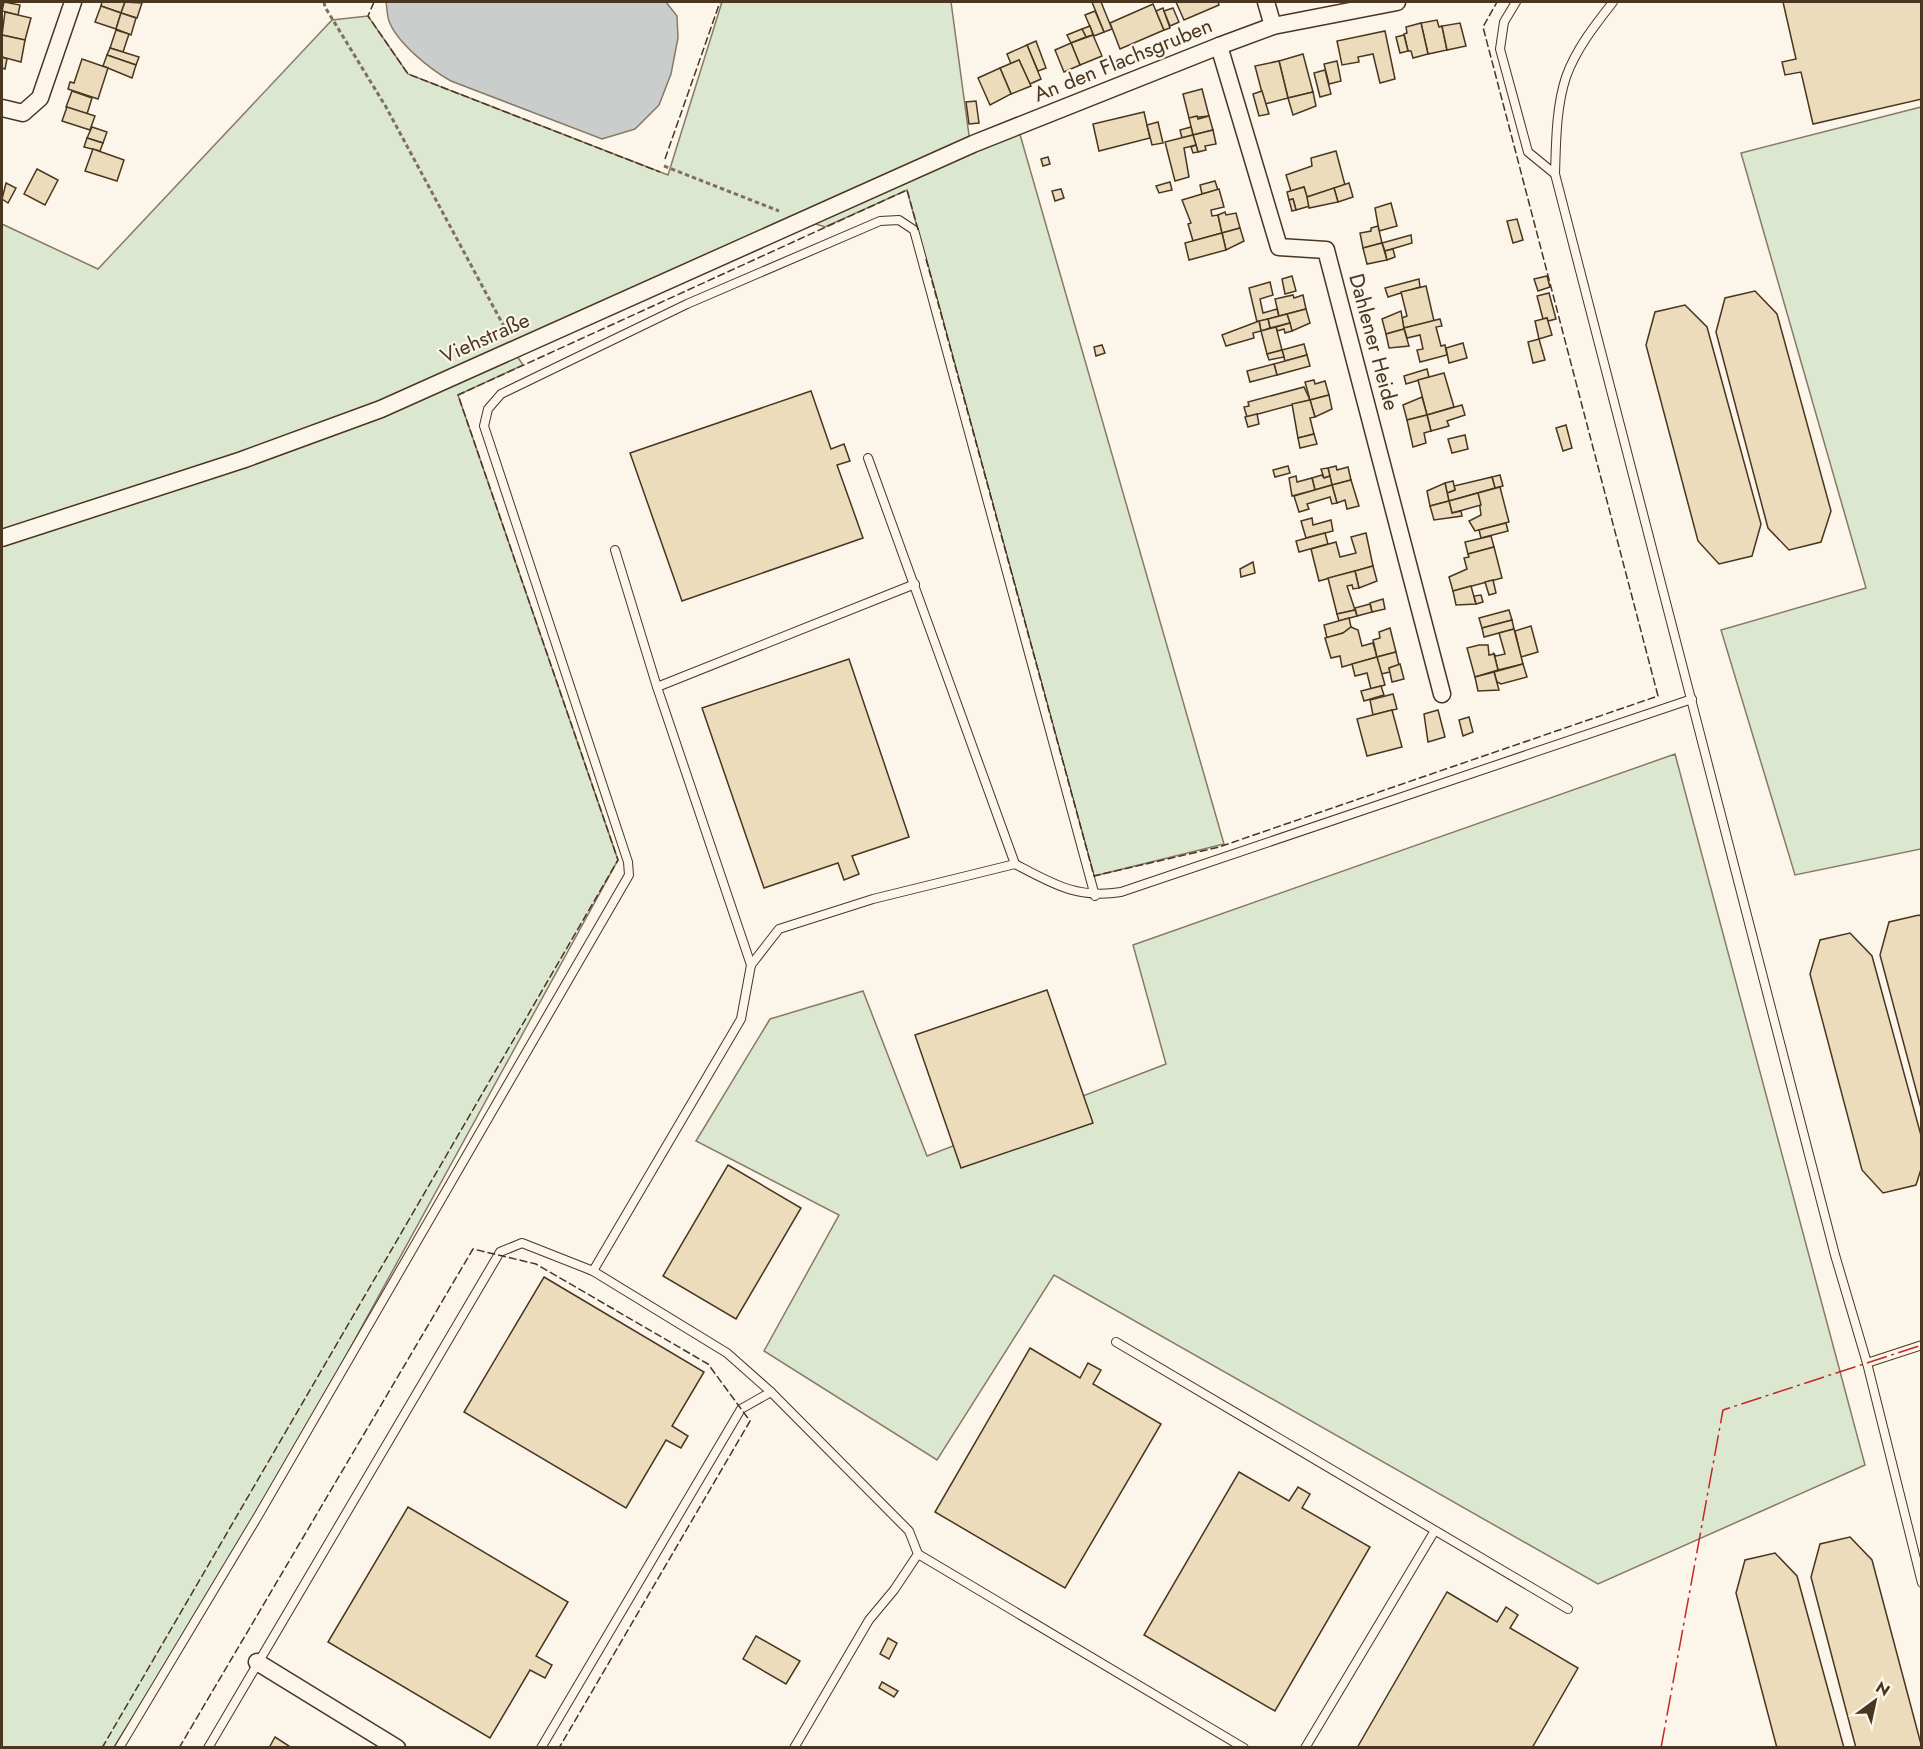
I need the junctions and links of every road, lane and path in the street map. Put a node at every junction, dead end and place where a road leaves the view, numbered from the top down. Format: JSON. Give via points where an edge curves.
{"nodes":[{"id":1,"x":73,"y":2,"type":"edge"},
{"id":2,"x":324,"y":2,"type":"edge"},
{"id":3,"x":1266,"y":2,"type":"edge"},
{"id":4,"x":1396,"y":2,"type":"edge"},
{"id":5,"x":1516,"y":2,"type":"edge"},
{"id":6,"x":1613,"y":2,"type":"edge"},
{"id":7,"x":1273,"y":26,"type":"junction"},
{"id":8,"x":1219,"y":46,"type":"junction"},
{"id":9,"x":2,"y":108,"type":"edge"},
{"id":10,"x":973,"y":144,"type":"joint"},
{"id":11,"x":664,"y":166,"type":"dead end"},
{"id":12,"x":1555,"y":174,"type":"junction"},
{"id":13,"x":783,"y":213,"type":"dead end"},
{"id":14,"x":516,"y":349,"type":"junction"},
{"id":15,"x":868,"y":458,"type":"dead end"},
{"id":16,"x":2,"y":538,"type":"edge"},
{"id":17,"x":615,"y":549,"type":"dead end"},
{"id":18,"x":915,"y":584,"type":"junction"},
{"id":19,"x":657,"y":687,"type":"junction"},
{"id":20,"x":1442,"y":694,"type":"dead end"},
{"id":21,"x":1692,"y":699,"type":"junction"},
{"id":22,"x":1015,"y":864,"type":"junction"},
{"id":23,"x":1095,"y":896,"type":"junction"},
{"id":24,"x":751,"y":965,"type":"junction"},
{"id":25,"x":593,"y":1271,"type":"junction"},
{"id":26,"x":1116,"y":1342,"type":"dead end"},
{"id":27,"x":1922,"y":1345,"type":"edge"},
{"id":28,"x":1867,"y":1363,"type":"junction"},
{"id":29,"x":771,"y":1392,"type":"junction"},
{"id":30,"x":1434,"y":1532,"type":"junction"},
{"id":31,"x":918,"y":1554,"type":"junction"},
{"id":32,"x":1922,"y":1583,"type":"edge"},
{"id":33,"x":1568,"y":1609,"type":"dead end"},
{"id":34,"x":257,"y":1662,"type":"junction"},
{"id":35,"x":119,"y":1748,"type":"edge"},
{"id":36,"x":208,"y":1748,"type":"edge"},
{"id":37,"x":397,"y":1748,"type":"edge"},
{"id":38,"x":541,"y":1748,"type":"edge"},
{"id":39,"x":794,"y":1748,"type":"edge"},
{"id":40,"x":1244,"y":1748,"type":"edge"},
{"id":41,"x":1305,"y":1748,"type":"edge"}],
"edges":[{"from":1,"to":9,"type":"street","via":[[40,98],[23,113]]},
{"from":2,"to":14,"type":"path","via":[[386,107]]},
{"from":3,"to":7,"type":"street"},
{"from":4,"to":7,"type":"street","name":"An den Flachsgruben"},
{"from":5,"to":12,"type":"lane","via":[[1504,22],[1500,49],[1528,152]]},
{"from":6,"to":12,"type":"lane","via":[[1589,33],[1566,77],[1556,134]]},
{"from":7,"to":8,"type":"street","name":"An den Flachsgruben"},
{"from":8,"to":10,"type":"street","name":"An den Flachsgruben"},
{"from":8,"to":20,"type":"street","name":"Dahlener Heide","via":[[1279,247],[1326,250]]},
{"from":10,"to":14,"type":"street","name":"Viehstraße"},
{"from":11,"to":13,"type":"path"},
{"from":12,"to":21,"type":"lane"},
{"from":14,"to":16,"type":"street","name":"Viehstraße","via":[[339,425]]},
{"from":15,"to":18,"type":"lane"},
{"from":17,"to":19,"type":"lane"},
{"from":18,"to":19,"type":"lane"},
{"from":18,"to":22,"type":"lane"},
{"from":19,"to":24,"type":"lane"},
{"from":21,"to":23,"type":"lane","via":[[1121,892]]},
{"from":21,"to":28,"type":"lane","via":[[1835,1255]]},
{"from":22,"to":23,"type":"lane","via":[[1063,888]]},
{"from":22,"to":24,"type":"lane","via":[[873,899],[779,929]]},
{"from":23,"to":35,"type":"lane","via":[[914,230],[899,220],[880,220],[687,304],[501,394],[488,408],[484,426],[628,861],[629,875]]},
{"from":24,"to":25,"type":"lane","via":[[741,1019]]},
{"from":25,"to":29,"type":"lane","via":[[727,1353]]},
{"from":25,"to":34,"type":"lane","via":[[522,1243],[500,1252]]},
{"from":26,"to":30,"type":"lane"},
{"from":27,"to":28,"type":"lane"},
{"from":28,"to":32,"type":"lane"},
{"from":29,"to":31,"type":"lane","via":[[909,1531]]},
{"from":29,"to":38,"type":"lane","via":[[741,1408]]},
{"from":30,"to":33,"type":"lane"},
{"from":30,"to":41,"type":"lane"},
{"from":31,"to":39,"type":"lane","via":[[869,1620]]},
{"from":31,"to":40,"type":"lane"},
{"from":34,"to":36,"type":"lane"},
{"from":34,"to":37,"type":"street"}]}
